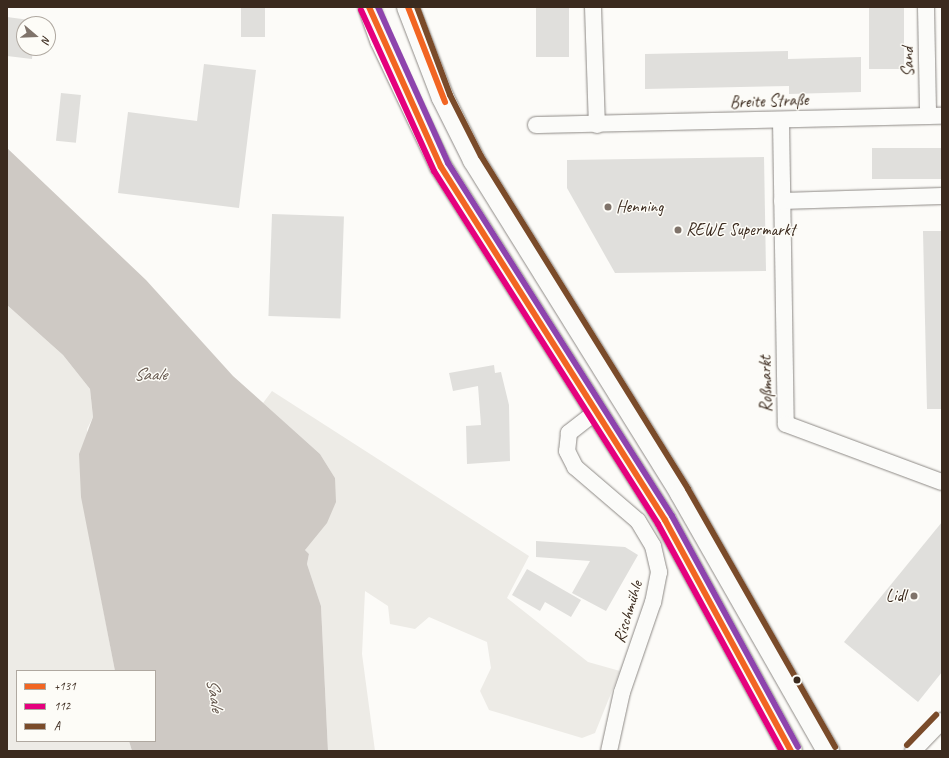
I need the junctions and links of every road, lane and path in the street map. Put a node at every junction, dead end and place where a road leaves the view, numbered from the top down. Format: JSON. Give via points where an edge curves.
{"nodes":[{"id":1,"x":369,"y":7,"type":"edge"},
{"id":2,"x":408,"y":7,"type":"edge"},
{"id":3,"x":593,"y":7,"type":"edge"},
{"id":4,"x":926,"y":7,"type":"edge"},
{"id":5,"x":935,"y":116,"type":"edge"},
{"id":6,"x":781,"y":120,"type":"junction"},
{"id":7,"x":536,"y":125,"type":"dead end"},
{"id":8,"x":596,"y":125,"type":"junction"},
{"id":9,"x":942,"y":196,"type":"edge"},
{"id":10,"x":782,"y":201,"type":"junction"},
{"id":11,"x":597,"y":412,"type":"junction"},
{"id":12,"x":942,"y":482,"type":"edge"},
{"id":13,"x":942,"y":721,"type":"edge"},
{"id":14,"x":609,"y":751,"type":"edge"},
{"id":15,"x":791,"y":751,"type":"edge"},
{"id":16,"x":828,"y":751,"type":"edge"},
{"id":17,"x":913,"y":751,"type":"edge"}],
"edges":[{"from":1,"to":11,"type":"main road","via":[[381,40],[441,167]]},
{"from":2,"to":16,"type":"main road","via":[[443,98],[474,160],[681,493]]},
{"from":3,"to":8,"type":"street"},
{"from":4,"to":5,"type":"street","name":"Sand"},
{"from":5,"to":6,"type":"street","name":"Breite Straße"},
{"from":6,"to":8,"type":"street","name":"Breite Straße"},
{"from":6,"to":10,"type":"street","name":"Roßmarkt"},
{"from":7,"to":8,"type":"street","name":"Breite Straße"},
{"from":9,"to":10,"type":"street"},
{"from":10,"to":12,"type":"street","name":"Roßmarkt","via":[[786,424]]},
{"from":11,"to":14,"type":"street","name":"Rischmühle","via":[[569,433],[567,451],[575,467],[638,521],[653,546],[659,572],[653,602],[622,692]]},
{"from":11,"to":15,"type":"main road","via":[[683,549]]},
{"from":13,"to":17,"type":"street"}]}
